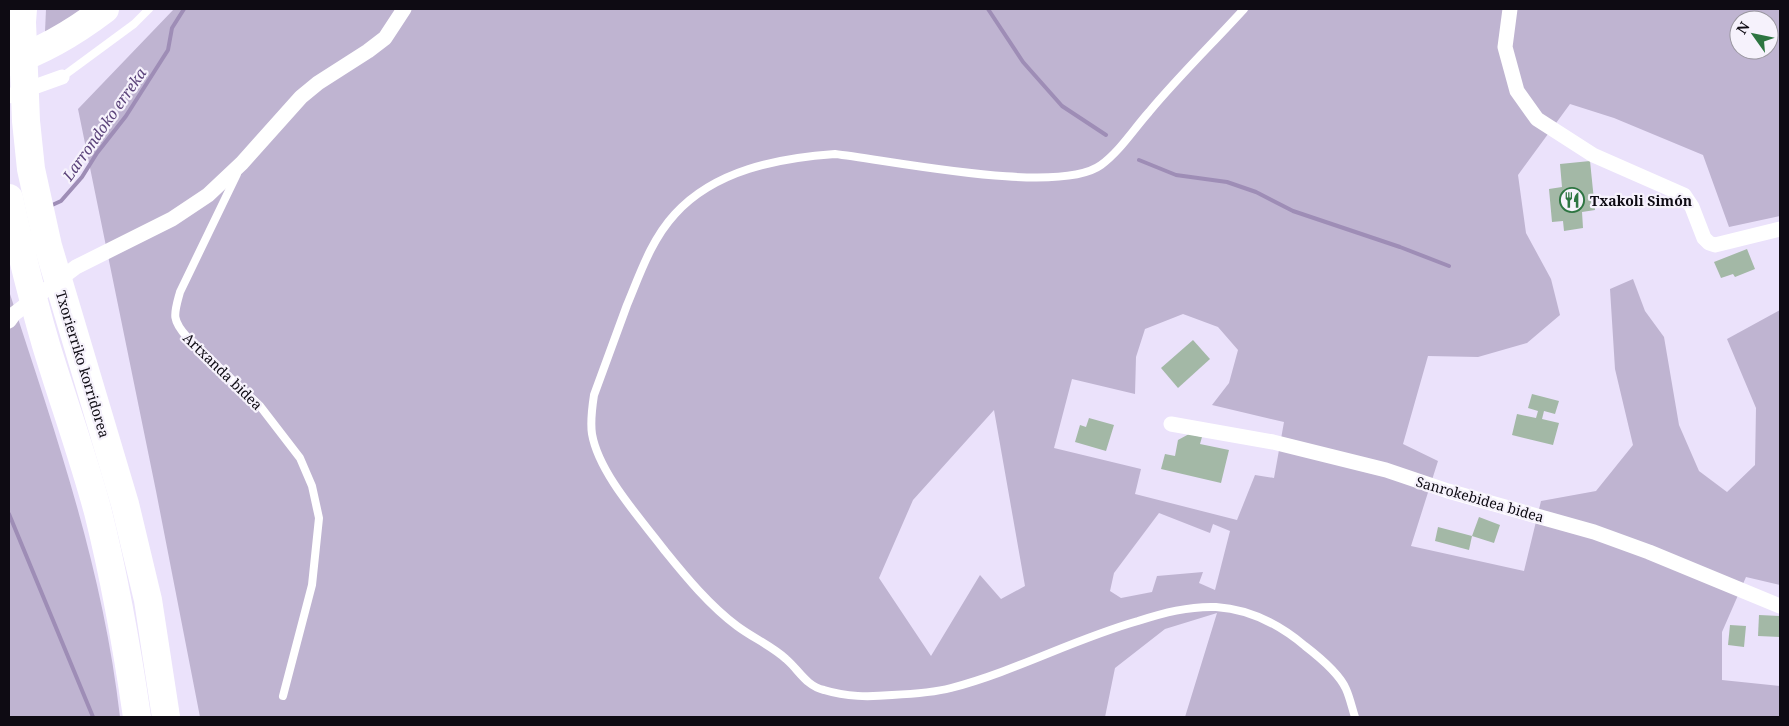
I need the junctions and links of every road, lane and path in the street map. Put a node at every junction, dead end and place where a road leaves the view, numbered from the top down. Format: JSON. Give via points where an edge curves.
{"nodes":[{"id":1,"x":105,"y":9,"type":"edge"},
{"id":2,"x":149,"y":9,"type":"edge"},
{"id":3,"x":404,"y":9,"type":"edge"},
{"id":4,"x":1244,"y":9,"type":"edge"},
{"id":5,"x":1510,"y":9,"type":"edge"},
{"id":6,"x":23,"y":15,"type":"edge"},
{"id":7,"x":9,"y":62,"type":"edge"},
{"id":8,"x":62,"y":77,"type":"joint"},
{"id":9,"x":9,"y":96,"type":"edge"},
{"id":10,"x":242,"y":163,"type":"junction"},
{"id":11,"x":9,"y":198,"type":"edge"},
{"id":12,"x":1780,"y":229,"type":"edge"},
{"id":13,"x":9,"y":322,"type":"edge"},
{"id":14,"x":1171,"y":424,"type":"dead end"},
{"id":15,"x":1780,"y":606,"type":"edge"},
{"id":16,"x":282,"y":696,"type":"dead end"},
{"id":17,"x":137,"y":717,"type":"edge"},
{"id":18,"x":166,"y":717,"type":"edge"},
{"id":19,"x":1355,"y":717,"type":"edge"}],
"edges":[{"from":1,"to":7,"type":"highway","via":[[74,31]]},
{"from":2,"to":8,"type":"lane","via":[[134,24]]},
{"from":3,"to":10,"type":"street","name":"Artxanda bidea","via":[[385,38],[301,97]]},
{"from":4,"to":19,"type":"lane","via":[[1118,150],[1100,166],[1080,175],[1046,178],[996,176],[835,154],[788,158],[753,167],[705,190],[674,215],[657,238],[642,268],[594,395],[590,416],[592,436],[617,488],[694,585],[736,625],[786,659],[805,681],[820,690],[863,697],[949,689],[991,676],[1108,629],[1176,610],[1216,607],[1249,613],[1298,640],[1319,657],[1345,687]]},
{"from":5,"to":12,"type":"street","via":[[1506,47],[1517,91],[1538,119],[1593,155],[1684,195],[1709,243],[1715,245]]},
{"from":6,"to":18,"type":"highway","name":"Txorierriko korridorea","via":[[31,170],[48,246],[118,477],[138,557]]},
{"from":8,"to":9,"type":"street"},
{"from":10,"to":13,"type":"street","name":"Artxanda bidea","via":[[208,195],[172,219],[76,267],[14,314]]},
{"from":10,"to":16,"type":"lane","name":"Artxanda bidea","via":[[174,311],[177,326],[260,406],[300,458],[312,486],[319,518],[312,586]]},
{"from":11,"to":17,"type":"highway","name":"Txorierriko korridorea","via":[[46,346],[90,485],[110,563],[128,650]]},
{"from":14,"to":15,"type":"street","name":"Sanrokebidea bidea","via":[[1273,442],[1386,470],[1602,535]]}]}
